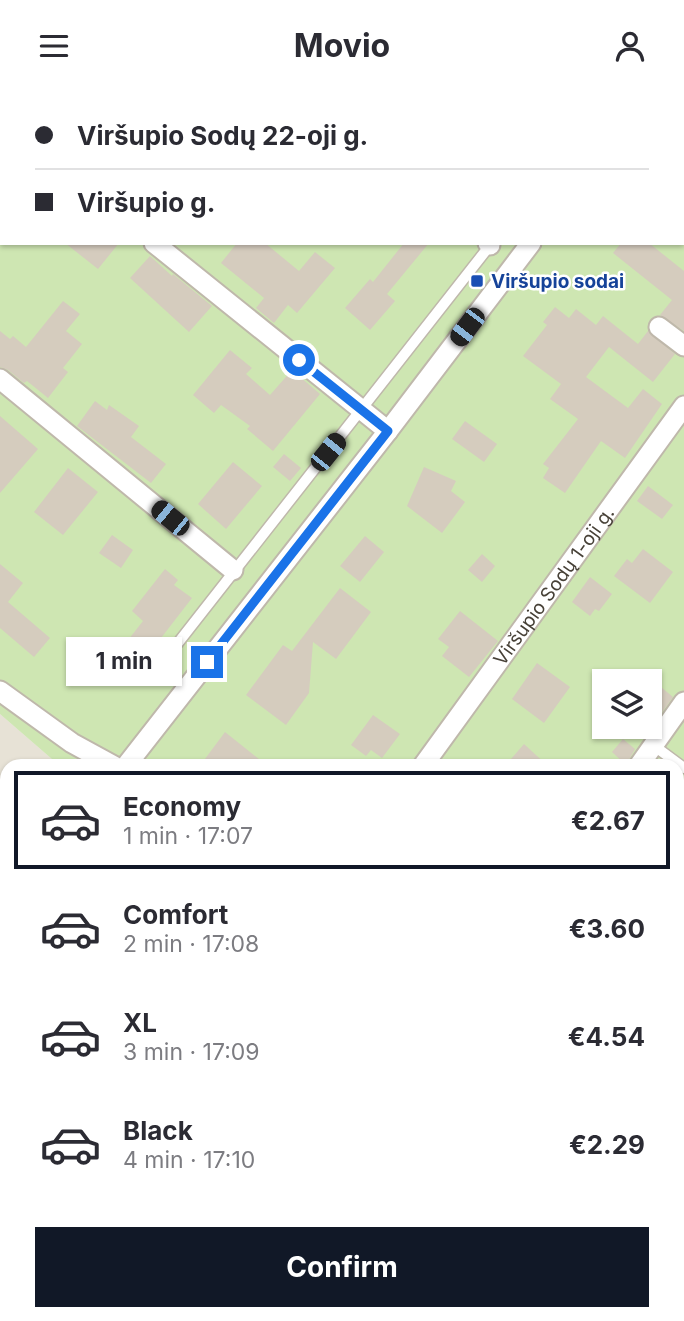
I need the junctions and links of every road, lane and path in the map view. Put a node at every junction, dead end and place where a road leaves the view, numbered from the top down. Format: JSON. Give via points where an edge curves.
{"nodes":[{"id":1,"x":156,"y":245,"type":"edge"},
{"id":2,"x":489,"y":245,"type":"edge"},
{"id":3,"x":529,"y":245,"type":"edge"},
{"id":4,"x":659,"y":327,"type":"dead end"},
{"id":5,"x":684,"y":346,"type":"edge"},
{"id":6,"x":0,"y":379,"type":"edge"},
{"id":7,"x":684,"y":406,"type":"edge"},
{"id":8,"x":362,"y":410,"type":"junction"},
{"id":9,"x":388,"y":431,"type":"junction"},
{"id":10,"x":233,"y":571,"type":"junction"},
{"id":11,"x":174,"y":648,"type":"dead end"},
{"id":12,"x":0,"y":691,"type":"edge"},
{"id":13,"x":684,"y":702,"type":"edge"},
{"id":14,"x":653,"y":745,"type":"junction"},
{"id":15,"x":101,"y":759,"type":"edge"},
{"id":16,"x":131,"y":759,"type":"edge"},
{"id":17,"x":428,"y":759,"type":"edge"},
{"id":18,"x":643,"y":759,"type":"edge"},
{"id":19,"x":672,"y":759,"type":"edge"}],
"edges":[{"from":1,"to":8,"type":"street"},
{"from":2,"to":8,"type":"lane"},
{"from":3,"to":9,"type":"street"},
{"from":4,"to":5,"type":"street"},
{"from":6,"to":10,"type":"street"},
{"from":7,"to":17,"type":"street","name":"Viršupio Sodų 1-oji g."},
{"from":8,"to":9,"type":"street"},
{"from":8,"to":10,"type":"lane"},
{"from":9,"to":16,"type":"street"},
{"from":10,"to":11,"type":"lane"},
{"from":12,"to":15,"type":"street"},
{"from":13,"to":14,"type":"street"},
{"from":14,"to":18,"type":"street"},
{"from":14,"to":19,"type":"lane"}]}
